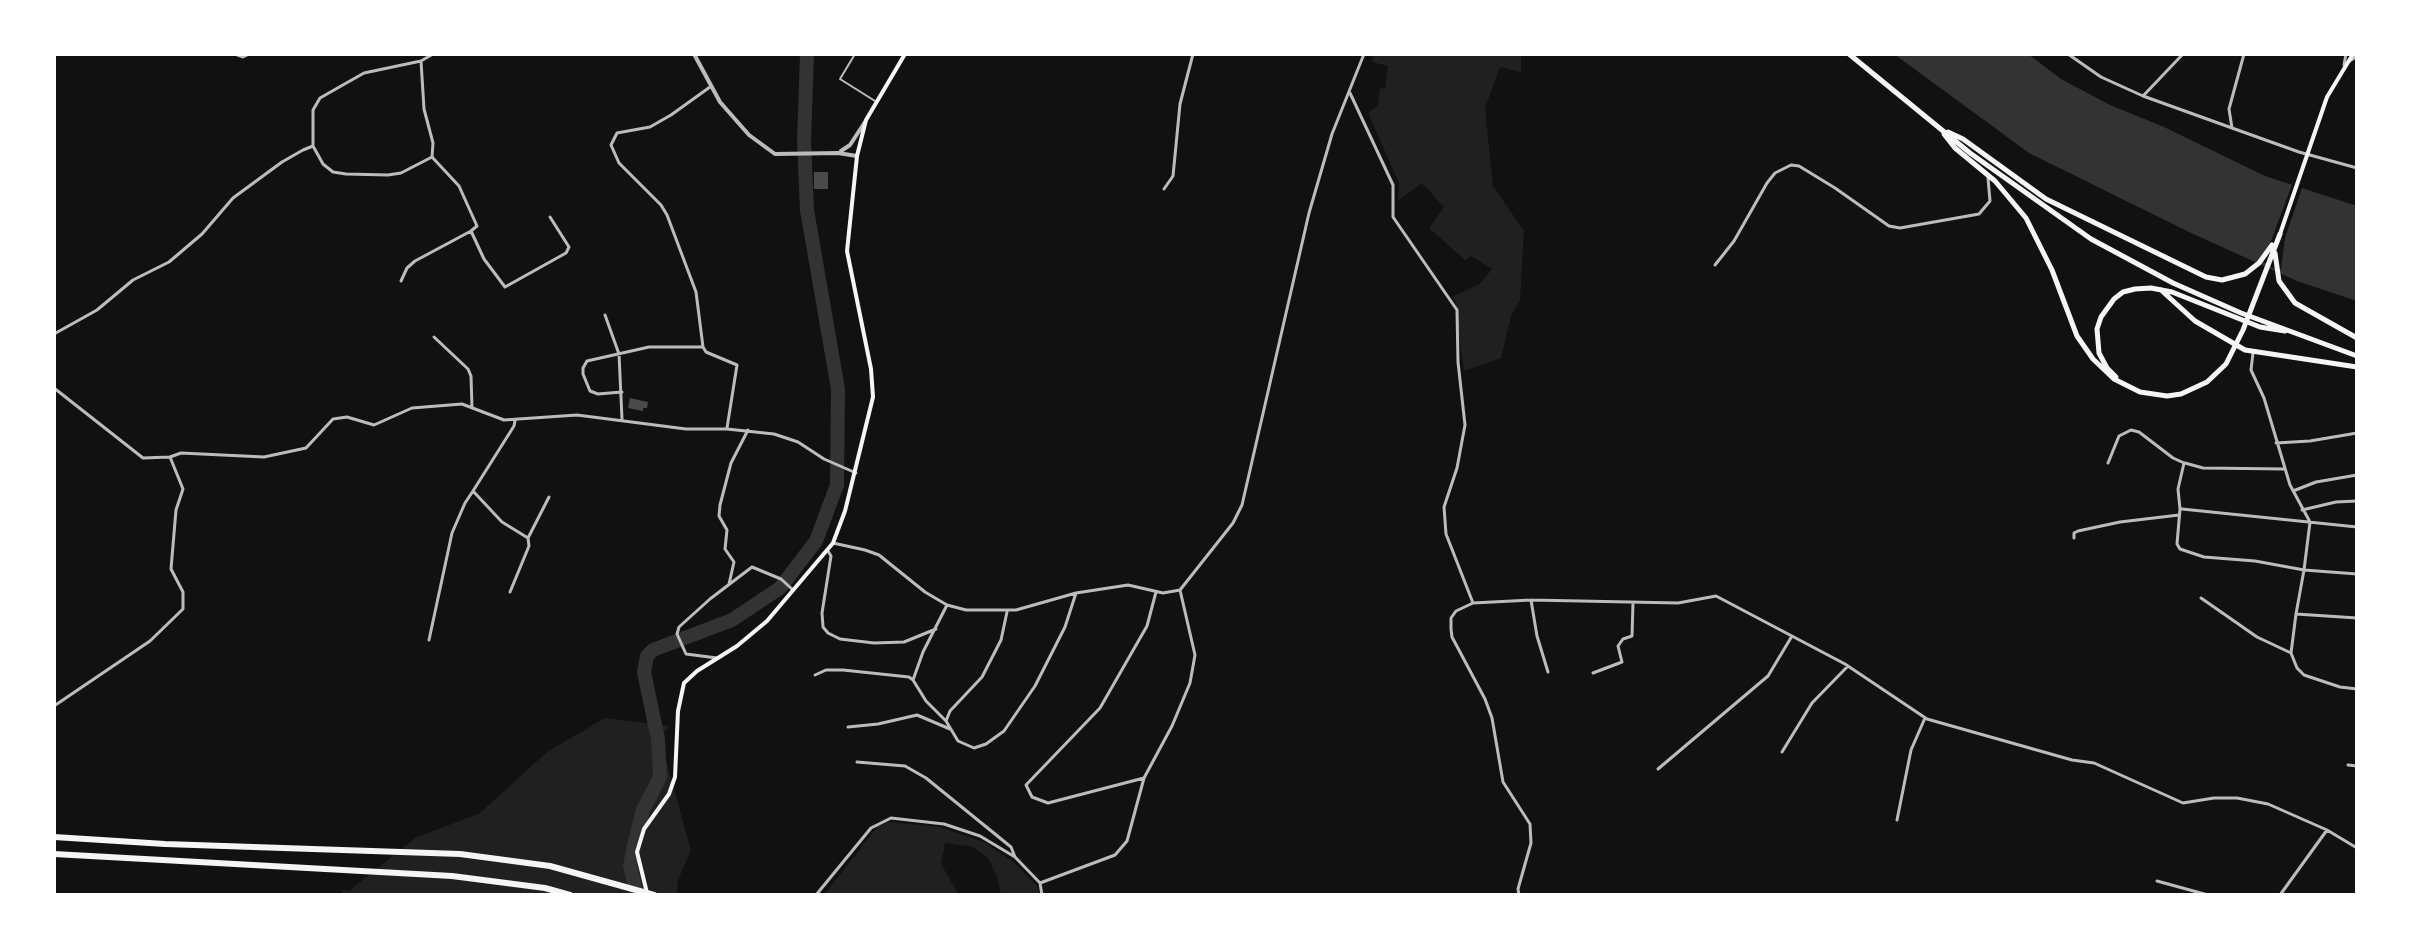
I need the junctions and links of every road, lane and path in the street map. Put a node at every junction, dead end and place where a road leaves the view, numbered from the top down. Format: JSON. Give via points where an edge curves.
{"nodes":[{"id":1,"x":235,"y":54,"type":"edge"},
{"id":2,"x":249,"y":54,"type":"edge"},
{"id":3,"x":433,"y":54,"type":"edge"},
{"id":4,"x":694,"y":54,"type":"edge"},
{"id":5,"x":855,"y":54,"type":"edge"},
{"id":6,"x":905,"y":54,"type":"edge"},
{"id":7,"x":1193,"y":54,"type":"edge"},
{"id":8,"x":1364,"y":54,"type":"edge"},
{"id":9,"x":1849,"y":54,"type":"edge"},
{"id":10,"x":2068,"y":54,"type":"edge"},
{"id":11,"x":2174,"y":54,"type":"edge"},
{"id":12,"x":2183,"y":54,"type":"edge"},
{"id":13,"x":2244,"y":54,"type":"edge"},
{"id":14,"x":2346,"y":54,"type":"edge"},
{"id":15,"x":2355,"y":55,"type":"edge"},
{"id":16,"x":2179,"y":59,"type":"junction"},
{"id":17,"x":421,"y":61,"type":"junction"},
{"id":18,"x":2344,"y":65,"type":"junction"},
{"id":19,"x":710,"y":87,"type":"junction"},
{"id":20,"x":1350,"y":93,"type":"junction"},
{"id":21,"x":2143,"y":96,"type":"junction"},
{"id":22,"x":876,"y":101,"type":"junction"},
{"id":23,"x":866,"y":120,"type":"junction"},
{"id":24,"x":2232,"y":128,"type":"junction"},
{"id":25,"x":1942,"y":130,"type":"junction"},
{"id":26,"x":313,"y":146,"type":"junction"},
{"id":27,"x":838,"y":153,"type":"junction"},
{"id":28,"x":857,"y":156,"type":"junction"},
{"id":29,"x":432,"y":157,"type":"junction"},
{"id":30,"x":2357,"y":168,"type":"edge"},
{"id":31,"x":1987,"y":174,"type":"junction"},
{"id":32,"x":1164,"y":189,"type":"dead end"},
{"id":33,"x":550,"y":217,"type":"dead end"},
{"id":34,"x":471,"y":231,"type":"junction"},
{"id":35,"x":2280,"y":234,"type":"junction"},
{"id":36,"x":1715,"y":265,"type":"dead end"},
{"id":37,"x":401,"y":281,"type":"dead end"},
{"id":38,"x":2160,"y":289,"type":"junction"},
{"id":39,"x":605,"y":315,"type":"dead end"},
{"id":40,"x":2293,"y":332,"type":"junction"},
{"id":41,"x":54,"y":334,"type":"edge"},
{"id":42,"x":434,"y":337,"type":"dead end"},
{"id":43,"x":2357,"y":338,"type":"edge"},
{"id":44,"x":703,"y":347,"type":"junction"},
{"id":45,"x":2253,"y":353,"type":"junction"},
{"id":46,"x":619,"y":354,"type":"junction"},
{"id":47,"x":2357,"y":356,"type":"edge"},
{"id":48,"x":2357,"y":367,"type":"edge"},
{"id":49,"x":54,"y":388,"type":"edge"},
{"id":50,"x":2130,"y":388,"type":"junction"},
{"id":51,"x":622,"y":392,"type":"junction"},
{"id":52,"x":472,"y":408,"type":"junction"},
{"id":53,"x":622,"y":419,"type":"junction"},
{"id":54,"x":515,"y":421,"type":"junction"},
{"id":55,"x":727,"y":429,"type":"junction"},
{"id":56,"x":748,"y":430,"type":"junction"},
{"id":57,"x":2357,"y":433,"type":"edge"},
{"id":58,"x":2276,"y":443,"type":"junction"},
{"id":59,"x":170,"y":457,"type":"junction"},
{"id":60,"x":2108,"y":463,"type":"dead end"},
{"id":61,"x":2184,"y":463,"type":"junction"},
{"id":62,"x":2284,"y":469,"type":"junction"},
{"id":63,"x":856,"y":473,"type":"junction"},
{"id":64,"x":2357,"y":475,"type":"edge"},
{"id":65,"x":473,"y":491,"type":"junction"},
{"id":66,"x":2293,"y":491,"type":"junction"},
{"id":67,"x":549,"y":497,"type":"dead end"},
{"id":68,"x":2357,"y":501,"type":"edge"},
{"id":69,"x":2180,"y":509,"type":"junction"},
{"id":70,"x":2302,"y":510,"type":"junction"},
{"id":71,"x":2179,"y":515,"type":"junction"},
{"id":72,"x":2310,"y":522,"type":"junction"},
{"id":73,"x":2357,"y":527,"type":"edge"},
{"id":74,"x":528,"y":538,"type":"junction"},
{"id":75,"x":2074,"y":538,"type":"dead end"},
{"id":76,"x":833,"y":543,"type":"junction"},
{"id":77,"x":828,"y":551,"type":"junction"},
{"id":78,"x":2304,"y":570,"type":"junction"},
{"id":79,"x":2357,"y":574,"type":"edge"},
{"id":80,"x":730,"y":584,"type":"junction"},
{"id":81,"x":791,"y":588,"type":"junction"},
{"id":82,"x":1180,"y":590,"type":"junction"},
{"id":83,"x":510,"y":592,"type":"dead end"},
{"id":84,"x":1156,"y":592,"type":"junction"},
{"id":85,"x":1076,"y":593,"type":"junction"},
{"id":86,"x":2201,"y":598,"type":"dead end"},
{"id":87,"x":1531,"y":600,"type":"junction"},
{"id":88,"x":1473,"y":603,"type":"junction"},
{"id":89,"x":1633,"y":603,"type":"junction"},
{"id":90,"x":947,"y":605,"type":"junction"},
{"id":91,"x":1007,"y":610,"type":"junction"},
{"id":92,"x":2296,"y":614,"type":"junction"},
{"id":93,"x":2357,"y":618,"type":"edge"},
{"id":94,"x":936,"y":629,"type":"junction"},
{"id":95,"x":1792,"y":636,"type":"junction"},
{"id":96,"x":429,"y":640,"type":"dead end"},
{"id":97,"x":2291,"y":653,"type":"junction"},
{"id":98,"x":717,"y":658,"type":"junction"},
{"id":99,"x":1848,"y":666,"type":"junction"},
{"id":100,"x":1548,"y":672,"type":"dead end"},
{"id":101,"x":1593,"y":673,"type":"dead end"},
{"id":102,"x":815,"y":675,"type":"dead end"},
{"id":103,"x":913,"y":680,"type":"junction"},
{"id":104,"x":2357,"y":689,"type":"edge"},
{"id":105,"x":54,"y":706,"type":"edge"},
{"id":106,"x":1925,"y":718,"type":"junction"},
{"id":107,"x":946,"y":721,"type":"junction"},
{"id":108,"x":848,"y":727,"type":"dead end"},
{"id":109,"x":950,"y":729,"type":"junction"},
{"id":110,"x":1782,"y":752,"type":"dead end"},
{"id":111,"x":857,"y":762,"type":"dead end"},
{"id":112,"x":2348,"y":765,"type":"dead end"},
{"id":113,"x":2357,"y":766,"type":"edge"},
{"id":114,"x":1658,"y":769,"type":"dead end"},
{"id":115,"x":1144,"y":778,"type":"junction"},
{"id":116,"x":1897,"y":820,"type":"dead end"},
{"id":117,"x":2327,"y":830,"type":"junction"},
{"id":118,"x":54,"y":837,"type":"edge"},
{"id":119,"x":2357,"y":848,"type":"edge"},
{"id":120,"x":54,"y":854,"type":"edge"},
{"id":121,"x":1015,"y":857,"type":"junction"},
{"id":122,"x":2157,"y":881,"type":"dead end"},
{"id":123,"x":1040,"y":883,"type":"junction"},
{"id":124,"x":570,"y":895,"type":"edge"},
{"id":125,"x":647,"y":895,"type":"edge"},
{"id":126,"x":654,"y":895,"type":"edge"},
{"id":127,"x":816,"y":895,"type":"edge"},
{"id":128,"x":1042,"y":895,"type":"edge"},
{"id":129,"x":1519,"y":895,"type":"edge"},
{"id":130,"x":2208,"y":895,"type":"edge"},
{"id":131,"x":2280,"y":895,"type":"edge"}],
"edges":[{"from":1,"to":2,"type":"street"},
{"from":3,"to":17,"type":"street"},
{"from":4,"to":19,"type":"street"},
{"from":5,"to":22,"type":"lane","via":[[840,79]]},
{"from":6,"to":22,"type":"main road"},
{"from":7,"to":32,"type":"street","via":[[1180,104],[1173,176]]},
{"from":8,"to":20,"type":"street"},
{"from":9,"to":25,"type":"highway"},
{"from":10,"to":21,"type":"street"},
{"from":11,"to":16,"type":"street"},
{"from":12,"to":16,"type":"street"},
{"from":13,"to":24,"type":"street","via":[[2229,109]]},
{"from":14,"to":18,"type":"street"},
{"from":15,"to":18,"type":"main road"},
{"from":16,"to":21,"type":"street"},
{"from":17,"to":26,"type":"street","via":[[364,73],[320,98],[313,110]]},
{"from":17,"to":29,"type":"street"},
{"from":18,"to":35,"type":"main road","via":[[2327,97]]},
{"from":19,"to":27,"type":"street","via":[[749,135],[775,154]]},
{"from":19,"to":44,"type":"street","via":[[650,127],[617,133],[611,145],[619,163],[667,215],[696,292]]},
{"from":20,"to":82,"type":"street","via":[[1309,213],[1242,505]]},
{"from":20,"to":88,"type":"street","via":[[1393,185],[1393,217],[1457,310],[1465,425],[1444,507],[1446,534]]},
{"from":21,"to":24,"type":"street"},
{"from":22,"to":23,"type":"main road"},
{"from":23,"to":27,"type":"street"},
{"from":23,"to":28,"type":"main road"},
{"from":24,"to":30,"type":"street"},
{"from":25,"to":31,"type":"highway"},
{"from":25,"to":35,"type":"highway","via":[[1963,139],[2046,199],[2206,277],[2222,280],[2245,274]]},
{"from":25,"to":40,"type":"highway","via":[[2117,254]]},
{"from":26,"to":29,"type":"street","via":[[323,164],[346,174],[401,173]]},
{"from":26,"to":41,"type":"street","via":[[250,184],[169,262]]},
{"from":27,"to":28,"type":"street"},
{"from":28,"to":63,"type":"main road","via":[[847,251],[873,397]]},
{"from":29,"to":34,"type":"street","via":[[459,186],[477,226]]},
{"from":31,"to":36,"type":"street","via":[[1990,201],[1979,214],[1900,228],[1791,165],[1767,183]]},
{"from":31,"to":50,"type":"highway","via":[[2032,229],[2077,336],[2103,371]]},
{"from":33,"to":34,"type":"street","via":[[569,247],[566,253],[505,287]]},
{"from":34,"to":37,"type":"street","via":[[415,261]]},
{"from":35,"to":43,"type":"highway","via":[[2274,256],[2283,290],[2295,303]]},
{"from":35,"to":50,"type":"highway","via":[[2226,364],[2207,382],[2181,394],[2154,395]]},
{"from":38,"to":40,"type":"highway","via":[[2260,327]]},
{"from":38,"to":45,"type":"highway","via":[[2195,321]]},
{"from":38,"to":50,"type":"highway","via":[[2123,292],[2108,306],[2097,329],[2107,368]]},
{"from":39,"to":46,"type":"street"},
{"from":40,"to":47,"type":"highway"},
{"from":42,"to":52,"type":"street","via":[[468,369]]},
{"from":44,"to":46,"type":"street","via":[[649,347]]},
{"from":44,"to":55,"type":"street","via":[[738,368]]},
{"from":45,"to":48,"type":"highway"},
{"from":45,"to":58,"type":"street","via":[[2251,370]]},
{"from":46,"to":51,"type":"street"},
{"from":46,"to":51,"type":"street","via":[[587,361],[583,374],[593,394]]},
{"from":49,"to":59,"type":"street","via":[[143,458]]},
{"from":51,"to":53,"type":"street"},
{"from":52,"to":54,"type":"street"},
{"from":52,"to":59,"type":"street","via":[[412,408],[374,425],[347,417],[333,419],[306,448],[264,457]]},
{"from":53,"to":54,"type":"street","via":[[577,415]]},
{"from":53,"to":55,"type":"street"},
{"from":54,"to":65,"type":"street"},
{"from":55,"to":56,"type":"street"},
{"from":56,"to":63,"type":"street","via":[[798,442]]},
{"from":56,"to":80,"type":"street","via":[[731,463],[720,505],[727,530],[725,549],[734,562]]},
{"from":57,"to":58,"type":"street"},
{"from":58,"to":62,"type":"street"},
{"from":59,"to":105,"type":"street","via":[[183,489],[171,569],[183,592],[183,609],[150,641]]},
{"from":60,"to":61,"type":"street","via":[[2119,436],[2131,430]]},
{"from":61,"to":62,"type":"street"},
{"from":61,"to":69,"type":"street"},
{"from":62,"to":66,"type":"street"},
{"from":63,"to":76,"type":"main road"},
{"from":64,"to":66,"type":"street"},
{"from":65,"to":74,"type":"street","via":[[502,522]]},
{"from":65,"to":96,"type":"street","via":[[452,533]]},
{"from":66,"to":70,"type":"street"},
{"from":67,"to":74,"type":"street"},
{"from":68,"to":70,"type":"street"},
{"from":69,"to":71,"type":"street"},
{"from":69,"to":72,"type":"street"},
{"from":70,"to":72,"type":"street"},
{"from":71,"to":75,"type":"street","via":[[2078,531]]},
{"from":71,"to":78,"type":"street","via":[[2177,544],[2188,553]]},
{"from":72,"to":73,"type":"street"},
{"from":72,"to":78,"type":"street"},
{"from":74,"to":83,"type":"street"},
{"from":76,"to":77,"type":"main road"},
{"from":76,"to":90,"type":"street","via":[[879,555]]},
{"from":77,"to":81,"type":"main road"},
{"from":77,"to":94,"type":"street","via":[[822,613],[828,633],[840,639],[904,642]]},
{"from":78,"to":79,"type":"street"},
{"from":78,"to":92,"type":"street"},
{"from":80,"to":81,"type":"street","via":[[752,567]]},
{"from":80,"to":98,"type":"street","via":[[677,634],[686,654]]},
{"from":81,"to":98,"type":"main road","via":[[767,621]]},
{"from":82,"to":84,"type":"street"},
{"from":82,"to":115,"type":"street","via":[[1195,655],[1190,682]]},
{"from":84,"to":85,"type":"street","via":[[1128,585]]},
{"from":84,"to":115,"type":"street","via":[[1147,626],[1100,708],[1026,785],[1032,797],[1048,803]]},
{"from":85,"to":91,"type":"street"},
{"from":85,"to":109,"type":"street","via":[[1035,686],[1004,731],[974,748],[958,741]]},
{"from":86,"to":97,"type":"street","via":[[2257,637]]},
{"from":87,"to":88,"type":"street"},
{"from":87,"to":89,"type":"street"},
{"from":87,"to":100,"type":"street"},
{"from":88,"to":129,"type":"street","via":[[1451,618],[1452,637],[1492,718],[1503,782],[1530,824]]},
{"from":89,"to":95,"type":"street","via":[[1716,596]]},
{"from":89,"to":101,"type":"street","via":[[1632,636],[1618,646],[1622,662]]},
{"from":90,"to":91,"type":"street"},
{"from":90,"to":94,"type":"street"},
{"from":91,"to":107,"type":"street","via":[[1001,640],[986,669]]},
{"from":92,"to":93,"type":"street"},
{"from":92,"to":97,"type":"street"},
{"from":94,"to":103,"type":"street"},
{"from":95,"to":99,"type":"street"},
{"from":95,"to":114,"type":"street","via":[[1768,676]]},
{"from":97,"to":104,"type":"street","via":[[2304,675]]},
{"from":98,"to":125,"type":"main road","via":[[684,683],[680,694],[675,777],[644,829],[637,852]]},
{"from":99,"to":106,"type":"street"},
{"from":99,"to":110,"type":"street","via":[[1812,703]]},
{"from":102,"to":103,"type":"street","via":[[843,670]]},
{"from":103,"to":107,"type":"street"},
{"from":106,"to":116,"type":"street","via":[[1911,750]]},
{"from":106,"to":117,"type":"street","via":[[2094,763],[2183,803],[2225,798],[2268,804]]},
{"from":107,"to":109,"type":"street"},
{"from":108,"to":109,"type":"street","via":[[917,715]]},
{"from":111,"to":121,"type":"street","via":[[905,766],[926,778],[1011,847]]},
{"from":112,"to":113,"type":"street"},
{"from":115,"to":123,"type":"street","via":[[1127,841],[1115,855]]},
{"from":117,"to":119,"type":"street"},
{"from":117,"to":131,"type":"street"},
{"from":118,"to":126,"type":"highway","via":[[460,854],[550,866]]},
{"from":120,"to":124,"type":"highway","via":[[452,876]]},
{"from":121,"to":123,"type":"street"},
{"from":121,"to":127,"type":"street","via":[[980,836],[944,824],[891,818],[871,828]]},
{"from":122,"to":130,"type":"street"},
{"from":123,"to":128,"type":"street"}]}
